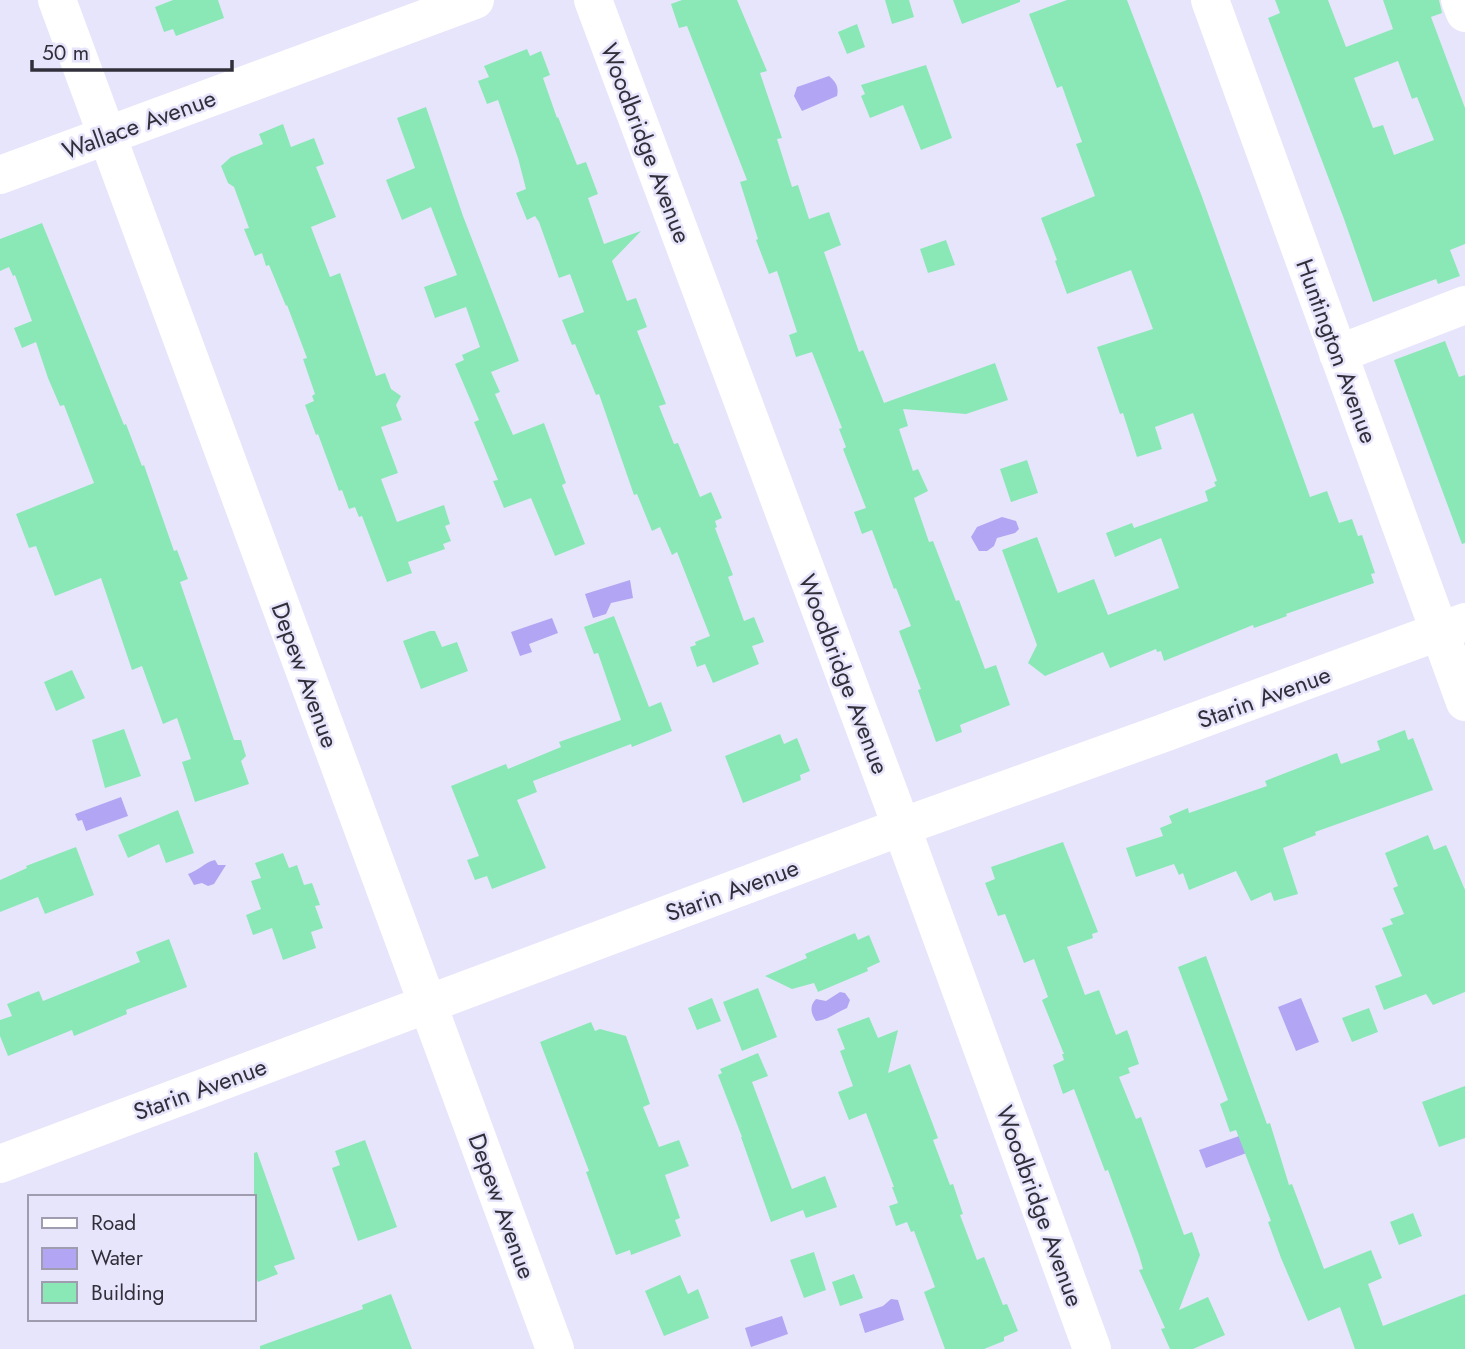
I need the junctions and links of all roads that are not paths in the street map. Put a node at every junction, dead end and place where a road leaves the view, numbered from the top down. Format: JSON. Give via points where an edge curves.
{"nodes":[{"id":1,"x":57,"y":0,"type":"edge"},
{"id":2,"x":475,"y":0,"type":"edge"},
{"id":3,"x":593,"y":0,"type":"edge"},
{"id":4,"x":1210,"y":0,"type":"edge"},
{"id":5,"x":1460,"y":0,"type":"edge"},
{"id":6,"x":1465,"y":13,"type":"edge"},
{"id":7,"x":106,"y":136,"type":"junction"},
{"id":8,"x":0,"y":174,"type":"edge"},
{"id":9,"x":1465,"y":305,"type":"edge"},
{"id":10,"x":1338,"y":354,"type":"junction"},
{"id":11,"x":1452,"y":627,"type":"edge"},
{"id":12,"x":1465,"y":702,"type":"edge"},
{"id":13,"x":901,"y":827,"type":"junction"},
{"id":14,"x":427,"y":1004,"type":"junction"},
{"id":15,"x":0,"y":1164,"type":"edge"},
{"id":16,"x":555,"y":1349,"type":"edge"},
{"id":17,"x":1092,"y":1349,"type":"edge"}],
"edges":[{"from":1,"to":7,"type":"street","name":"Depew Avenue"},
{"from":2,"to":7,"type":"street","name":"Wallace Avenue"},
{"from":3,"to":13,"type":"street","name":"Woodbridge Avenue"},
{"from":4,"to":10,"type":"street","name":"Huntington Avenue"},
{"from":5,"to":6,"type":"street"},
{"from":7,"to":8,"type":"street","name":"Wallace Avenue"},
{"from":7,"to":14,"type":"street","name":"Depew Avenue"},
{"from":9,"to":10,"type":"street"},
{"from":10,"to":11,"type":"street","name":"Huntington Avenue"},
{"from":11,"to":12,"type":"street","name":"Huntington Avenue"},
{"from":11,"to":13,"type":"street","name":"Starin Avenue"},
{"from":13,"to":14,"type":"street","name":"Starin Avenue"},
{"from":13,"to":17,"type":"street","name":"Woodbridge Avenue"},
{"from":14,"to":15,"type":"street","name":"Starin Avenue"},
{"from":14,"to":16,"type":"street","name":"Depew Avenue"}]}
